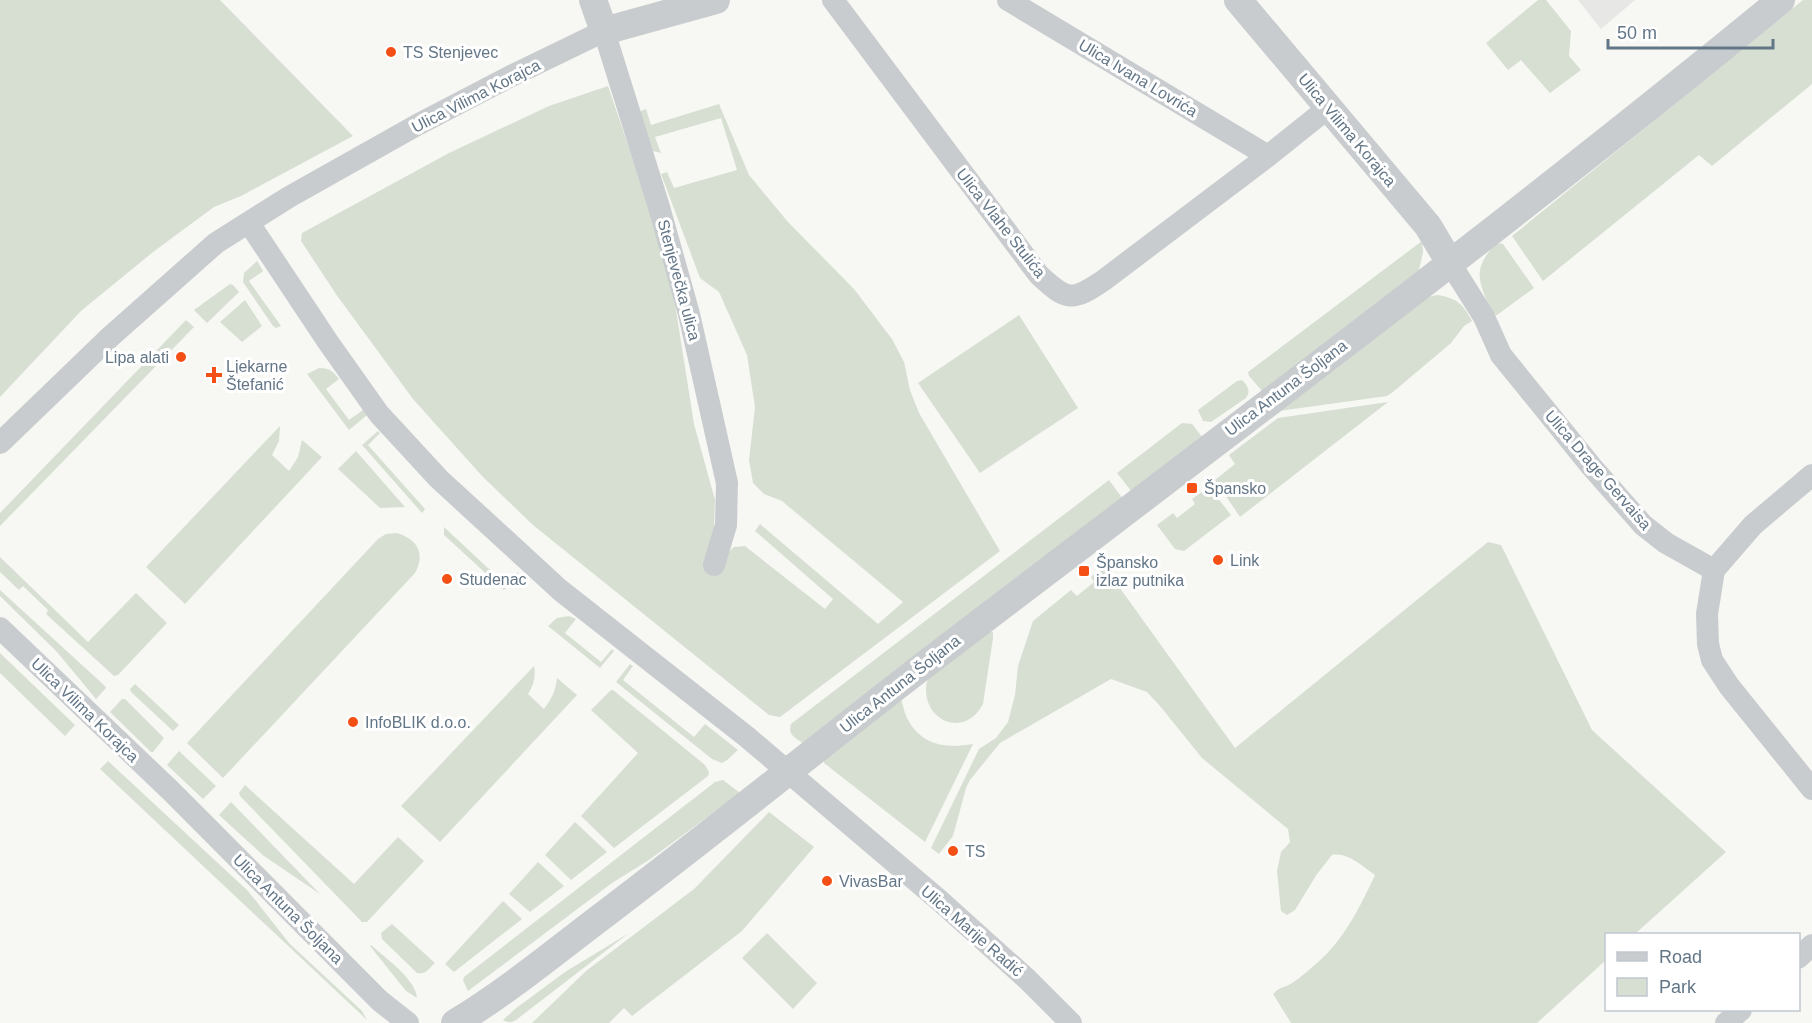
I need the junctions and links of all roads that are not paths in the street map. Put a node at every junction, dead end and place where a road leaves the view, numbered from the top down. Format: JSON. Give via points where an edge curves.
{"nodes":[{"id":1,"x":593,"y":0,"type":"edge"},
{"id":2,"x":716,"y":0,"type":"edge"},
{"id":3,"x":833,"y":0,"type":"edge"},
{"id":4,"x":1008,"y":0,"type":"edge"},
{"id":5,"x":1238,"y":0,"type":"edge"},
{"id":6,"x":1781,"y":0,"type":"edge"},
{"id":7,"x":604,"y":30,"type":"junction"},
{"id":8,"x":1328,"y":108,"type":"junction"},
{"id":9,"x":1268,"y":156,"type":"junction"},
{"id":10,"x":249,"y":223,"type":"junction"},
{"id":11,"x":1450,"y":263,"type":"junction"},
{"id":12,"x":0,"y":442,"type":"edge"},
{"id":13,"x":1812,"y":475,"type":"edge"},
{"id":14,"x":714,"y":565,"type":"dead end"},
{"id":15,"x":1714,"y":570,"type":"junction"},
{"id":16,"x":0,"y":628,"type":"edge"},
{"id":17,"x":788,"y":772,"type":"junction"},
{"id":18,"x":1812,"y":789,"type":"edge"},
{"id":19,"x":171,"y":791,"type":"joint"},
{"id":20,"x":1812,"y":945,"type":"edge"},
{"id":21,"x":1800,"y":956,"type":"edge"},
{"id":22,"x":1740,"y":1011,"type":"edge"},
{"id":23,"x":408,"y":1023,"type":"edge"},
{"id":24,"x":455,"y":1023,"type":"edge"},
{"id":25,"x":1071,"y":1023,"type":"edge"},
{"id":26,"x":1726,"y":1023,"type":"edge"}],
"edges":[{"from":1,"to":7,"type":"street","name":"Stenjevečka ulica"},
{"from":2,"to":7,"type":"street","name":"Ulica Vilima Korajca"},
{"from":3,"to":9,"type":"street","name":"Ulica Vlahe Stulića","via":[[1039,275],[1070,297],[1086,292]]},
{"from":4,"to":9,"type":"street","name":"Ulica Ivana Lovrića"},
{"from":5,"to":8,"type":"street","name":"Ulica Vilima Korajca"},
{"from":6,"to":11,"type":"street","name":"Ulica Antuna Šoljana"},
{"from":7,"to":10,"type":"street","name":"Ulica Vilima Korajca","via":[[417,125]]},
{"from":7,"to":14,"type":"street","name":"Stenjevečka ulica","via":[[689,314],[727,483],[726,525]]},
{"from":8,"to":9,"type":"street","name":"Ulica Vlahe Stulića"},
{"from":8,"to":11,"type":"street","name":"Ulica Vilima Korajca","via":[[1428,226]]},
{"from":10,"to":12,"type":"street","name":"Ulica Vilima Korajca","via":[[216,243],[178,276]]},
{"from":10,"to":17,"type":"street","via":[[380,414],[439,479],[560,590]]},
{"from":11,"to":15,"type":"street","name":"Ulica Drage Gervaisa","via":[[1484,317],[1501,355],[1591,466],[1643,525]]},
{"from":11,"to":17,"type":"street","name":"Ulica Antuna Šoljana"},
{"from":13,"to":15,"type":"street","via":[[1752,525]]},
{"from":15,"to":18,"type":"street","via":[[1707,614],[1712,660]]},
{"from":16,"to":19,"type":"street","name":"Ulica Vilima Korajca"},
{"from":17,"to":24,"type":"street","name":"Ulica Antuna Šoljana","via":[[540,963]]},
{"from":17,"to":25,"type":"street","name":"Ulica Marije Radić","via":[[948,908]]},
{"from":19,"to":23,"type":"street","name":"Ulica Antuna Šoljana","via":[[380,1001]]},
{"from":20,"to":21,"type":"street"},
{"from":22,"to":26,"type":"street"}]}
